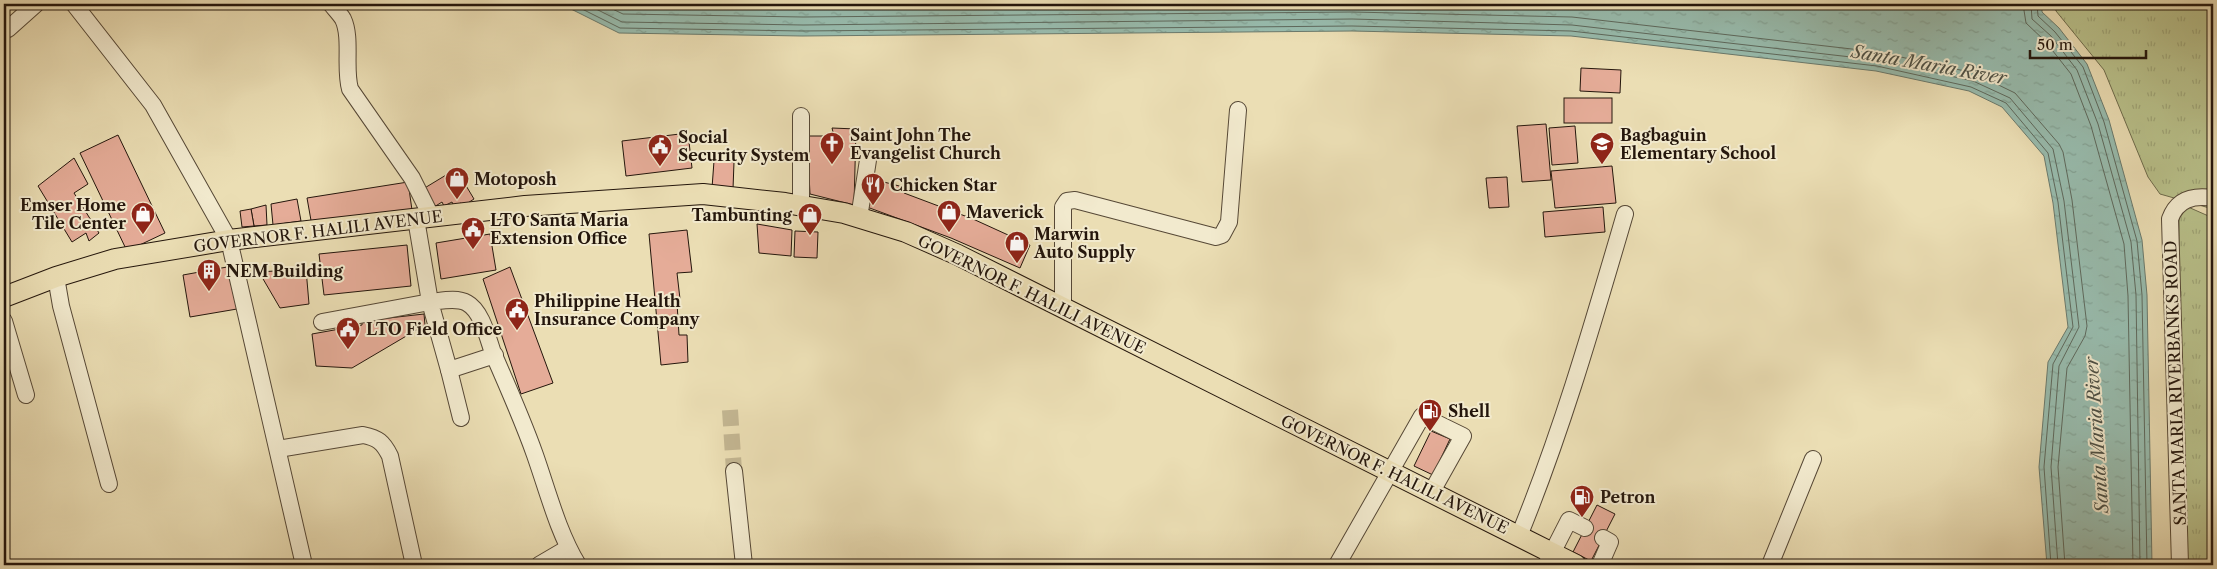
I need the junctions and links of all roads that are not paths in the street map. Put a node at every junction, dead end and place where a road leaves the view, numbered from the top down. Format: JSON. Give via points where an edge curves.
{"nodes":[{"id":1,"x":36,"y":4,"type":"edge"},
{"id":2,"x":74,"y":4,"type":"edge"},
{"id":3,"x":331,"y":4,"type":"edge"},
{"id":4,"x":8,"y":29,"type":"dead end"},
{"id":5,"x":1238,"y":110,"type":"dead end"},
{"id":6,"x":801,"y":116,"type":"dead end"},
{"id":7,"x":868,"y":160,"type":"dead end"},
{"id":8,"x":2213,"y":198,"type":"edge"},
{"id":9,"x":801,"y":206,"type":"junction"},
{"id":10,"x":1625,"y":214,"type":"dead end"},
{"id":11,"x":424,"y":218,"type":"junction"},
{"id":12,"x":859,"y":218,"type":"junction"},
{"id":13,"x":229,"y":240,"type":"junction"},
{"id":14,"x":56,"y":276,"type":"junction"},
{"id":15,"x":4,"y":297,"type":"edge"},
{"id":16,"x":430,"y":302,"type":"junction"},
{"id":17,"x":1063,"y":308,"type":"junction"},
{"id":18,"x":4,"y":321,"type":"edge"},
{"id":19,"x":322,"y":322,"type":"dead end"},
{"id":20,"x":495,"y":356,"type":"junction"},
{"id":21,"x":449,"y":370,"type":"junction"},
{"id":22,"x":26,"y":395,"type":"dead end"},
{"id":23,"x":461,"y":418,"type":"dead end"},
{"id":24,"x":278,"y":449,"type":"junction"},
{"id":25,"x":1813,"y":459,"type":"dead end"},
{"id":26,"x":734,"y":471,"type":"tunnel mouth"},
{"id":27,"x":1391,"y":474,"type":"junction"},
{"id":28,"x":109,"y":484,"type":"dead end"},
{"id":29,"x":1431,"y":493,"type":"junction"},
{"id":30,"x":1585,"y":528,"type":"dead end"},
{"id":31,"x":1519,"y":536,"type":"junction"},
{"id":32,"x":1603,"y":538,"type":"dead end"},
{"id":33,"x":568,"y":548,"type":"junction"},
{"id":34,"x":1549,"y":559,"type":"edge"},
{"id":35,"x":304,"y":565,"type":"edge"},
{"id":36,"x":414,"y":565,"type":"edge"},
{"id":37,"x":539,"y":565,"type":"edge"},
{"id":38,"x":578,"y":565,"type":"edge"},
{"id":39,"x":744,"y":565,"type":"edge"},
{"id":40,"x":1337,"y":565,"type":"edge"},
{"id":41,"x":1576,"y":565,"type":"edge"},
{"id":42,"x":1600,"y":565,"type":"edge"},
{"id":43,"x":1770,"y":565,"type":"edge"},
{"id":44,"x":2180,"y":565,"type":"edge"}],
"edges":[{"from":1,"to":4,"type":"street"},
{"from":2,"to":13,"type":"street","via":[[153,106]]},
{"from":3,"to":11,"type":"street","via":[[343,19],[346,32],[346,77],[350,90],[412,178]]},
{"from":5,"to":17,"type":"street","via":[[1229,222],[1222,235],[1216,237],[1075,200],[1067,201],[1063,207]]},
{"from":6,"to":9,"type":"street"},
{"from":7,"to":12,"type":"street"},
{"from":8,"to":44,"type":"street","name":"SANTA MARIA RIVERBANKS ROAD","via":[[2203,196],[2179,203],[2170,219]]},
{"from":9,"to":11,"type":"main road","name":"GOVERNOR F. HALILI AVENUE","via":[[703,194],[525,206]]},
{"from":9,"to":12,"type":"main road","name":"GOVERNOR F. HALILI AVENUE"},
{"from":10,"to":31,"type":"street","via":[[1565,415]]},
{"from":11,"to":13,"type":"main road","name":"GOVERNOR F. HALILI AVENUE"},
{"from":11,"to":16,"type":"street"},
{"from":12,"to":17,"type":"main road","name":"GOVERNOR F. HALILI AVENUE","via":[[906,232],[950,251]]},
{"from":13,"to":14,"type":"main road","name":"GOVERNOR F. HALILI AVENUE","via":[[115,259]]},
{"from":13,"to":24,"type":"street"},
{"from":14,"to":15,"type":"main road","name":"GOVERNOR F. HALILI AVENUE"},
{"from":14,"to":28,"type":"street","via":[[61,306]]},
{"from":16,"to":19,"type":"street"},
{"from":16,"to":20,"type":"street","via":[[467,302],[473,308]]},
{"from":16,"to":21,"type":"street"},
{"from":17,"to":27,"type":"main road","name":"GOVERNOR F. HALILI AVENUE"},
{"from":18,"to":22,"type":"street"},
{"from":20,"to":21,"type":"street"},
{"from":20,"to":33,"type":"street"},
{"from":21,"to":23,"type":"street"},
{"from":24,"to":35,"type":"street"},
{"from":24,"to":36,"type":"street","via":[[363,435],[377,438],[390,456]]},
{"from":25,"to":43,"type":"street"},
{"from":26,"to":39,"type":"street"},
{"from":27,"to":29,"type":"main road","name":"GOVERNOR F. HALILI AVENUE"},
{"from":27,"to":29,"type":"street","via":[[1422,416],[1463,436]]},
{"from":27,"to":40,"type":"street"},
{"from":29,"to":31,"type":"main road","name":"GOVERNOR F. HALILI AVENUE"},
{"from":30,"to":34,"type":"street","via":[[1569,520]]},
{"from":31,"to":34,"type":"main road","name":"GOVERNOR F. HALILI AVENUE"},
{"from":32,"to":42,"type":"street","via":[[1610,542]]},
{"from":33,"to":37,"type":"street"},
{"from":33,"to":38,"type":"street"},
{"from":34,"to":41,"type":"main road","name":"GOVERNOR F. HALILI AVENUE"}]}
